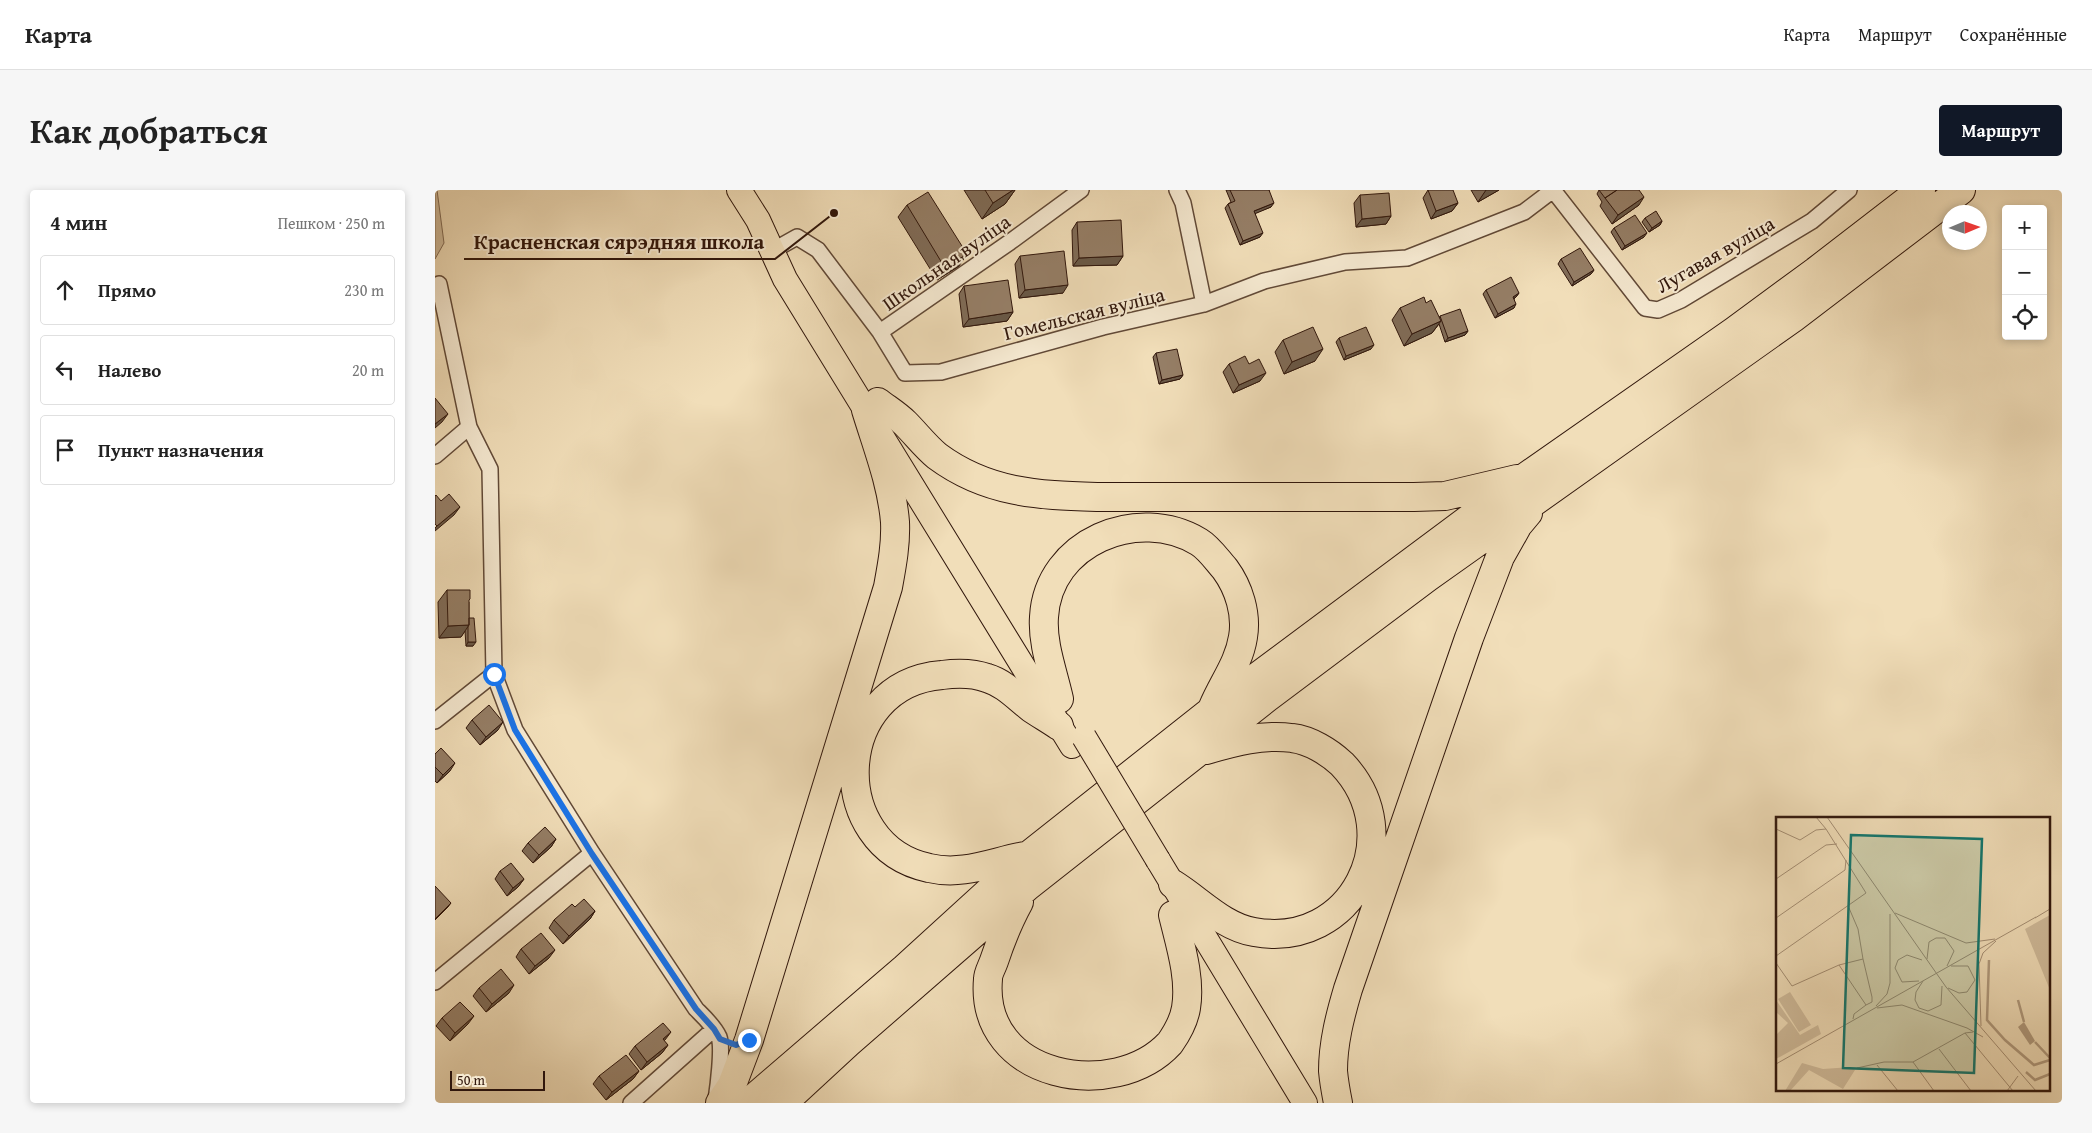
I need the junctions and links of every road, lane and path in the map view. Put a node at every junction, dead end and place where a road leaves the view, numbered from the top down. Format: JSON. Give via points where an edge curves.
{"nodes":[{"id":1,"x":739,"y":190,"type":"edge"},
{"id":2,"x":1081,"y":190,"type":"edge"},
{"id":3,"x":1177,"y":190,"type":"edge"},
{"id":4,"x":1553,"y":190,"type":"edge"},
{"id":5,"x":1849,"y":190,"type":"edge"},
{"id":6,"x":1921,"y":190,"type":"edge"},
{"id":7,"x":1961,"y":190,"type":"edge"},
{"id":8,"x":758,"y":220,"type":"junction"},
{"id":9,"x":781,"y":246,"type":"junction"},
{"id":10,"x":439,"y":284,"type":"dead end"},
{"id":11,"x":1204,"y":304,"type":"junction"},
{"id":12,"x":880,"y":332,"type":"junction"},
{"id":13,"x":872,"y":406,"type":"junction"},
{"id":14,"x":469,"y":427,"type":"junction"},
{"id":15,"x":435,"y":456,"type":"edge"},
{"id":16,"x":1531,"y":489,"type":"junction"},
{"id":17,"x":494,"y":674,"type":"junction"},
{"id":18,"x":1059,"y":699,"type":"junction"},
{"id":19,"x":1211,"y":711,"type":"junction"},
{"id":20,"x":435,"y":721,"type":"edge"},
{"id":21,"x":1072,"y":736,"type":"junction"},
{"id":22,"x":1195,"y":754,"type":"junction"},
{"id":23,"x":592,"y":854,"type":"junction"},
{"id":24,"x":1029,"y":855,"type":"junction"},
{"id":25,"x":1152,"y":864,"type":"junction"},
{"id":26,"x":1173,"y":884,"type":"junction"},
{"id":27,"x":1027,"y":886,"type":"junction"},
{"id":28,"x":1173,"y":915,"type":"junction"},
{"id":29,"x":435,"y":982,"type":"edge"},
{"id":30,"x":717,"y":1034,"type":"junction"},
{"id":31,"x":749,"y":1040,"type":"junction"},
{"id":32,"x":631,"y":1103,"type":"edge"},
{"id":33,"x":715,"y":1103,"type":"edge"},
{"id":34,"x":720,"y":1103,"type":"edge"},
{"id":35,"x":748,"y":1103,"type":"edge"},
{"id":36,"x":783,"y":1103,"type":"edge"},
{"id":37,"x":1289,"y":1103,"type":"edge"},
{"id":38,"x":1305,"y":1103,"type":"edge"},
{"id":39,"x":1338,"y":1103,"type":"edge"}],
"edges":[{"from":1,"to":8,"type":"main road"},
{"from":2,"to":12,"type":"street","name":"Школьная вуліца"},
{"from":3,"to":11,"type":"street","via":[[1183,203]]},
{"from":4,"to":5,"type":"street","name":"Лугавая вуліца","via":[[1645,308],[1658,310],[1681,300],[1812,221]]},
{"from":4,"to":11,"type":"street","via":[[1524,212],[1407,258],[1345,262],[1264,281]]},
{"from":6,"to":16,"type":"highway"},
{"from":7,"to":16,"type":"highway","via":[[1793,318]]},
{"from":8,"to":9,"type":"main road"},
{"from":8,"to":13,"type":"main road","via":[[785,279]]},
{"from":9,"to":12,"type":"street","name":"Школьная вуліца","via":[[797,237],[818,250]]},
{"from":9,"to":13,"type":"main road"},
{"from":10,"to":14,"type":"street"},
{"from":11,"to":12,"type":"street","name":"Гомельская вуліца","via":[[1103,327],[941,372],[905,373]]},
{"from":13,"to":16,"type":"highway","via":[[896,415],[938,456],[966,474],[992,486],[1044,495],[1414,497],[1445,496],[1493,483]]},
{"from":13,"to":18,"type":"main road"},
{"from":13,"to":21,"type":"main road"},
{"from":13,"to":31,"type":"highway","via":[[895,522],[888,587]]},
{"from":14,"to":15,"type":"street"},
{"from":14,"to":17,"type":"street","via":[[490,469]]},
{"from":16,"to":19,"type":"highway"},
{"from":16,"to":22,"type":"highway","via":[[1428,577]]},
{"from":16,"to":39,"type":"highway","via":[[1469,638],[1348,990],[1335,1042],[1333,1072]]},
{"from":17,"to":20,"type":"street"},
{"from":17,"to":23,"type":"street","via":[[515,730]]},
{"from":18,"to":19,"type":"highway","via":[[1045,639],[1044,618],[1054,578],[1065,562],[1086,544],[1111,532],[1146,526],[1174,531],[1200,542],[1232,579],[1242,605],[1243,636],[1237,662]]},
{"from":18,"to":21,"type":"main road"},
{"from":19,"to":24,"type":"highway"},
{"from":21,"to":24,"type":"highway","via":[[1009,690],[987,678],[962,673],[930,676],[902,686],[877,706],[861,734],[854,765],[855,792],[878,839],[901,858],[928,868],[959,871]]},
{"from":21,"to":25,"type":"main road","bridge":true},
{"from":22,"to":26,"type":"highway","via":[[1269,737],[1294,738],[1335,758],[1351,774],[1367,804],[1372,834],[1367,868],[1353,896],[1332,916],[1307,929],[1281,935],[1252,932],[1224,922]]},
{"from":22,"to":27,"type":"highway"},
{"from":23,"to":29,"type":"street"},
{"from":23,"to":30,"type":"street","via":[[696,1009]]},
{"from":24,"to":35,"type":"highway","via":[[905,968]]},
{"from":25,"to":26,"type":"main road"},
{"from":25,"to":28,"type":"main road"},
{"from":26,"to":38,"type":"main road"},
{"from":27,"to":28,"type":"highway","via":[[1005,926],[988,978],[989,1006],[997,1030],[1016,1056],[1037,1073],[1059,1083],[1084,1086],[1130,1078],[1147,1067],[1177,1033],[1186,1008],[1187,976]]},
{"from":27,"to":36,"type":"highway"},
{"from":28,"to":37,"type":"main road"},
{"from":30,"to":31,"type":"street","via":[[736,1045]]},
{"from":30,"to":32,"type":"street"},
{"from":30,"to":33,"type":"street"},
{"from":31,"to":34,"type":"highway","via":[[732,1085]]}]}
